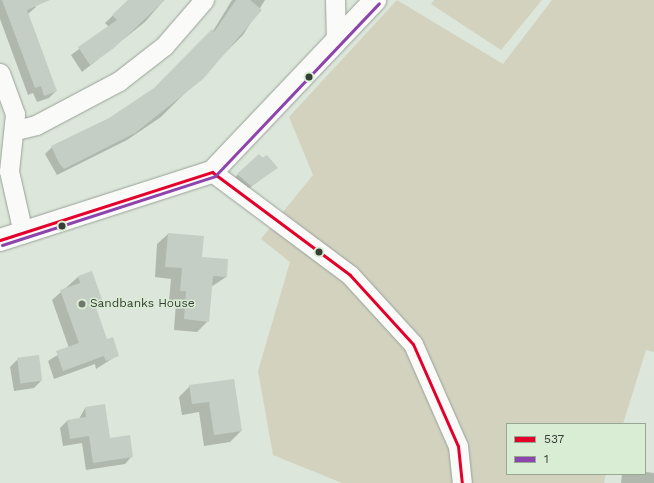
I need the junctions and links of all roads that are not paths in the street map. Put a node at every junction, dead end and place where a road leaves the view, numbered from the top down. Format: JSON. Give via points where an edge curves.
{"nodes":[{"id":1,"x":204,"y":0,"type":"edge"},
{"id":2,"x":335,"y":0,"type":"edge"},
{"id":3,"x":375,"y":0,"type":"edge"},
{"id":4,"x":336,"y":41,"type":"junction"},
{"id":5,"x":0,"y":73,"type":"edge"},
{"id":6,"x":16,"y":130,"type":"junction"},
{"id":7,"x":212,"y":172,"type":"junction"},
{"id":8,"x":23,"y":233,"type":"junction"},
{"id":9,"x":0,"y":240,"type":"edge"},
{"id":10,"x":462,"y":483,"type":"edge"}],
"edges":[{"from":1,"to":6,"type":"street","via":[[164,46],[119,81],[36,125]]},
{"from":2,"to":4,"type":"street"},
{"from":3,"to":4,"type":"highway"},
{"from":4,"to":7,"type":"highway"},
{"from":5,"to":6,"type":"street","via":[[15,114]]},
{"from":6,"to":8,"type":"street","via":[[9,171]]},
{"from":7,"to":8,"type":"highway"},
{"from":7,"to":10,"type":"street","via":[[350,274],[413,344],[458,446]]},
{"from":8,"to":9,"type":"highway"}]}
